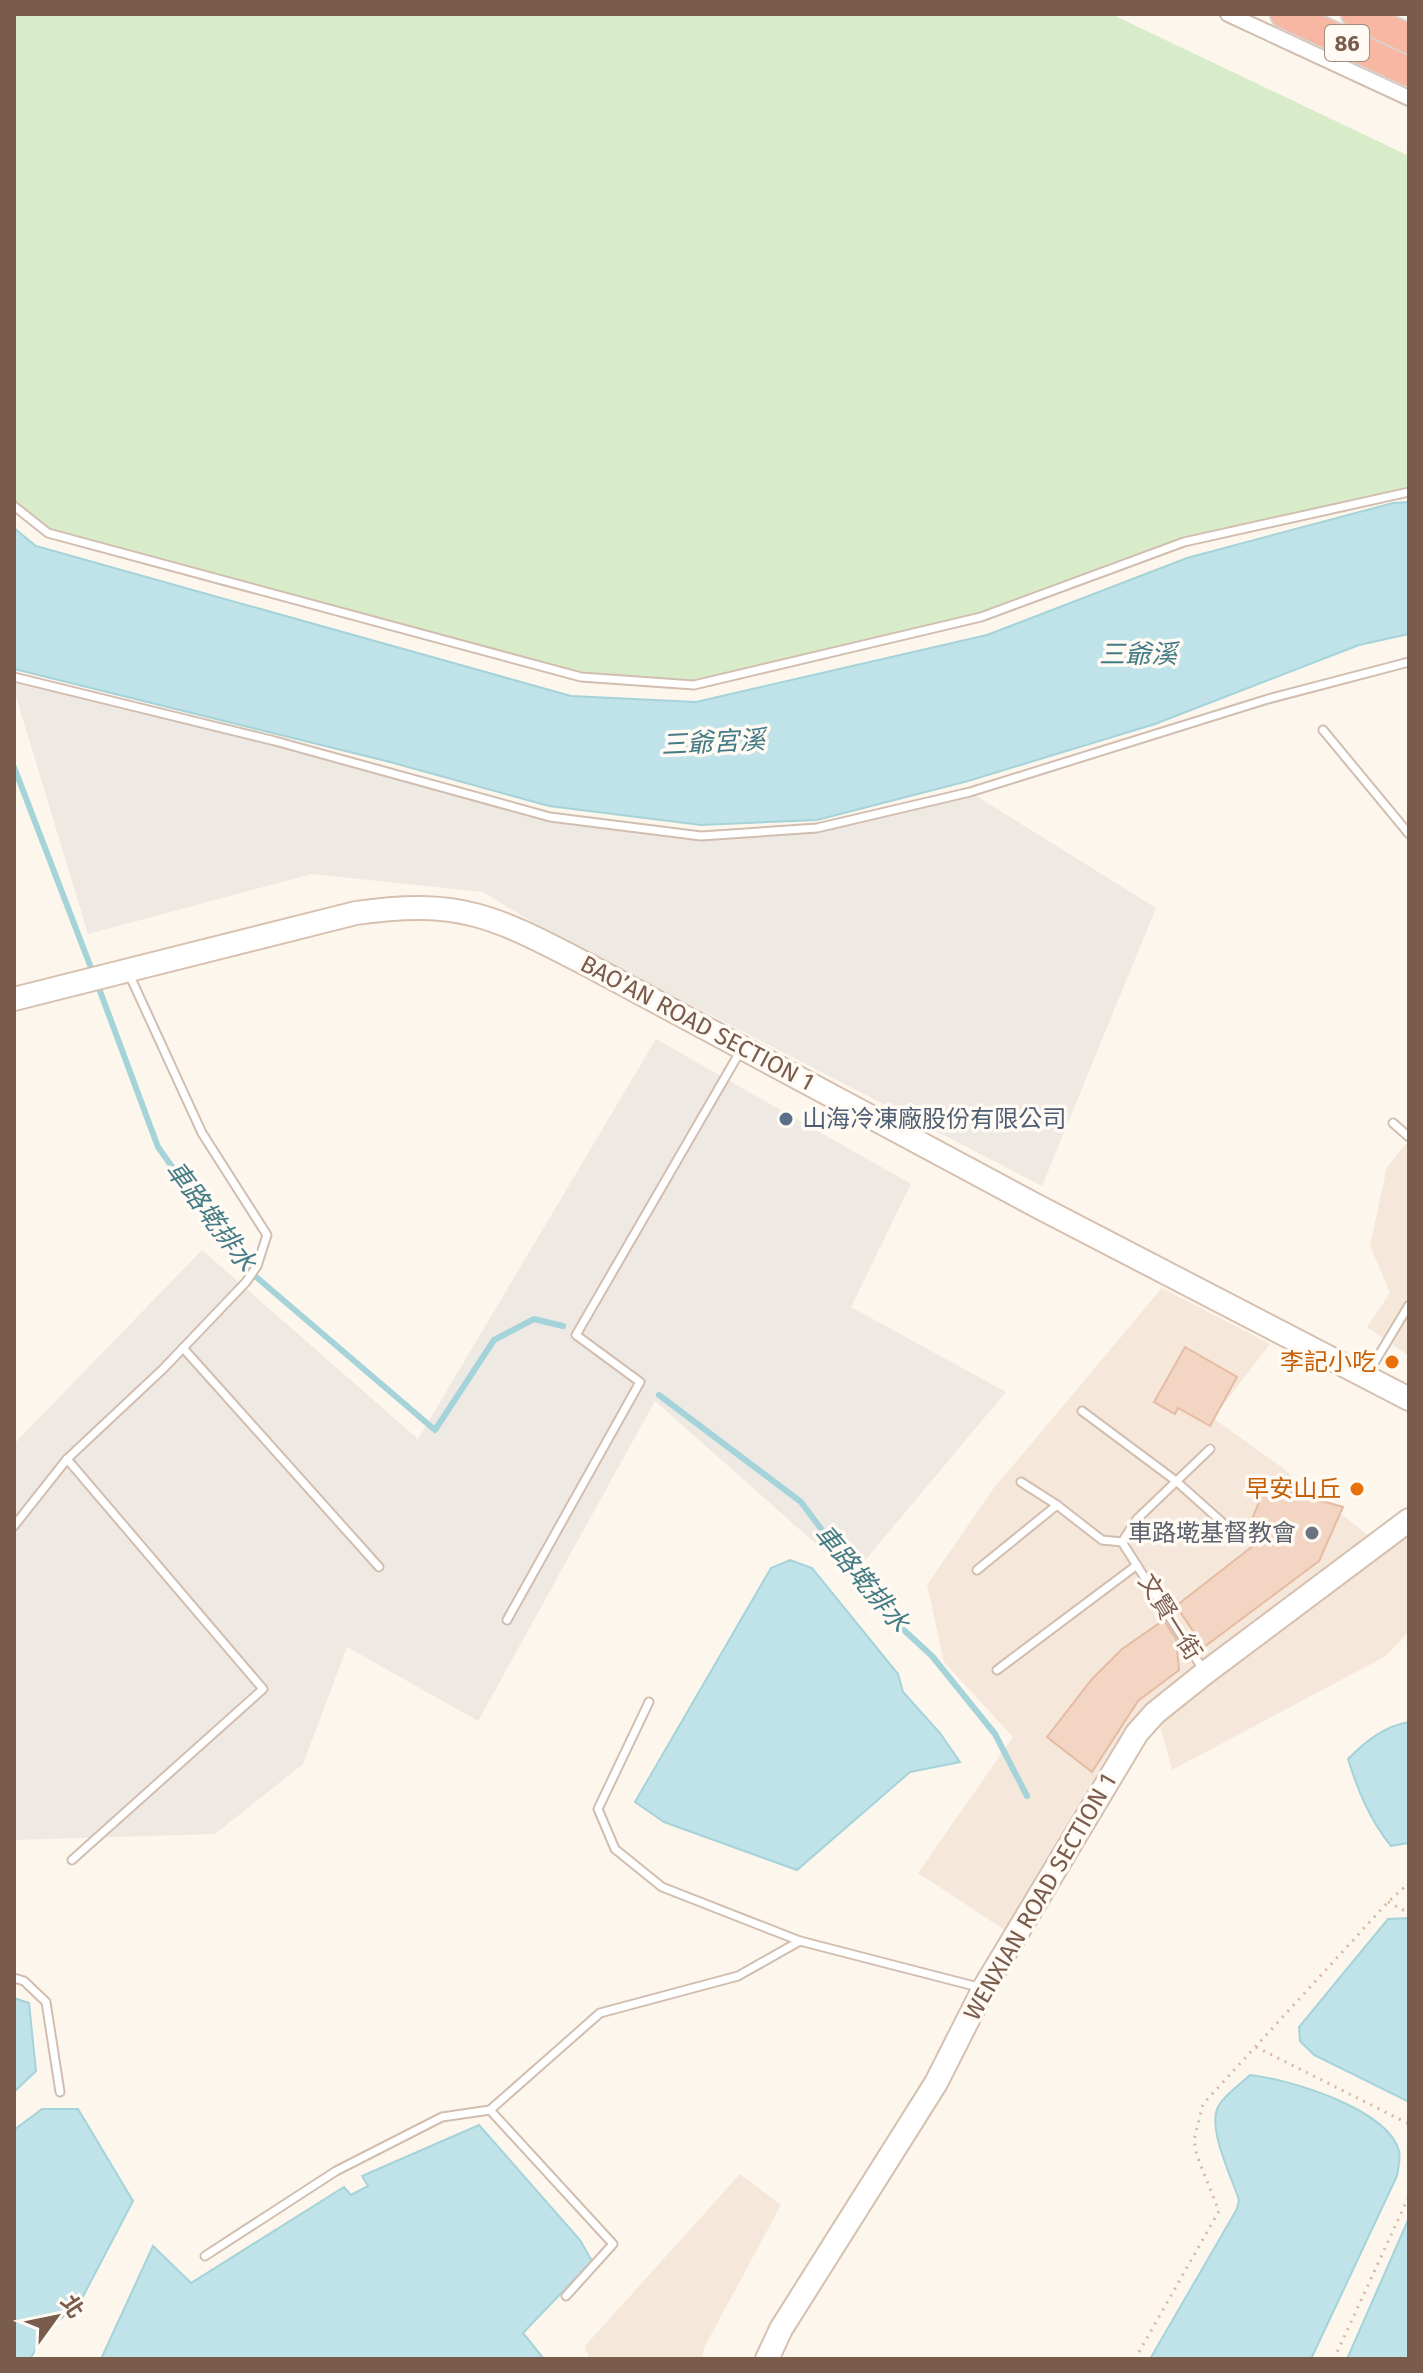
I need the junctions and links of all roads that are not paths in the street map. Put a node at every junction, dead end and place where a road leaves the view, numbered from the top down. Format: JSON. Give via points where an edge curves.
{"nodes":[{"id":1,"x":1228,"y":14,"type":"edge"},
{"id":2,"x":1285,"y":14,"type":"edge"},
{"id":3,"x":1356,"y":14,"type":"edge"},
{"id":4,"x":1409,"y":39,"type":"edge"},
{"id":5,"x":1409,"y":72,"type":"edge"},
{"id":6,"x":1409,"y":98,"type":"edge"},
{"id":7,"x":1409,"y":492,"type":"edge"},
{"id":8,"x":14,"y":506,"type":"edge"},
{"id":9,"x":1409,"y":662,"type":"edge"},
{"id":10,"x":14,"y":677,"type":"edge"},
{"id":11,"x":1323,"y":730,"type":"dead end"},
{"id":12,"x":1409,"y":834,"type":"edge"},
{"id":13,"x":124,"y":973,"type":"junction"},
{"id":14,"x":14,"y":999,"type":"edge"},
{"id":15,"x":743,"y":1046,"type":"junction"},
{"id":16,"x":1393,"y":1123,"type":"dead end"},
{"id":17,"x":1409,"y":1137,"type":"edge"},
{"id":18,"x":1409,"y":1305,"type":"edge"},
{"id":19,"x":183,"y":1348,"type":"junction"},
{"id":20,"x":1366,"y":1376,"type":"junction"},
{"id":21,"x":1409,"y":1399,"type":"edge"},
{"id":22,"x":1082,"y":1411,"type":"dead end"},
{"id":23,"x":1210,"y":1449,"type":"dead end"},
{"id":24,"x":67,"y":1459,"type":"junction"},
{"id":25,"x":1176,"y":1481,"type":"junction"},
{"id":26,"x":1021,"y":1482,"type":"dead end"},
{"id":27,"x":1057,"y":1505,"type":"junction"},
{"id":28,"x":1409,"y":1520,"type":"edge"},
{"id":29,"x":1223,"y":1523,"type":"dead end"},
{"id":30,"x":14,"y":1526,"type":"edge"},
{"id":31,"x":1122,"y":1542,"type":"junction"},
{"id":32,"x":1137,"y":1565,"type":"junction"},
{"id":33,"x":379,"y":1567,"type":"dead end"},
{"id":34,"x":977,"y":1570,"type":"dead end"},
{"id":35,"x":507,"y":1620,"type":"dead end"},
{"id":36,"x":997,"y":1670,"type":"dead end"},
{"id":37,"x":1205,"y":1673,"type":"junction"},
{"id":38,"x":649,"y":1702,"type":"dead end"},
{"id":39,"x":72,"y":1860,"type":"dead end"},
{"id":40,"x":800,"y":1941,"type":"junction"},
{"id":41,"x":14,"y":1978,"type":"edge"},
{"id":42,"x":984,"y":1988,"type":"junction"},
{"id":43,"x":60,"y":2092,"type":"dead end"},
{"id":44,"x":490,"y":2110,"type":"junction"},
{"id":45,"x":205,"y":2256,"type":"dead end"},
{"id":46,"x":566,"y":2296,"type":"dead end"},
{"id":47,"x":767,"y":2359,"type":"edge"}],
"edges":[{"from":1,"to":6,"type":"street"},
{"from":2,"to":5,"type":"highway","number":"86"},
{"from":3,"to":4,"type":"highway","number":"86"},
{"from":7,"to":8,"type":"lane","via":[[1184,542],[981,617],[694,685],[581,677],[48,533]]},
{"from":9,"to":10,"type":"lane","via":[[1268,699],[970,792],[817,828],[701,836],[550,817],[275,741]]},
{"from":11,"to":12,"type":"lane"},
{"from":13,"to":14,"type":"street","name":"BAO’AN ROAD SECTION 1"},
{"from":13,"to":15,"type":"street","name":"BAO’AN ROAD SECTION 1","via":[[356,913],[448,908],[512,926]]},
{"from":13,"to":19,"type":"lane","via":[[202,1133],[267,1235],[246,1282]]},
{"from":15,"to":20,"type":"street","name":"BAO’AN ROAD SECTION 1"},
{"from":15,"to":35,"type":"lane","via":[[576,1335],[640,1382]]},
{"from":16,"to":17,"type":"lane"},
{"from":18,"to":20,"type":"lane"},
{"from":19,"to":24,"type":"lane"},
{"from":19,"to":33,"type":"lane"},
{"from":20,"to":21,"type":"street","name":"BAO’AN ROAD SECTION 1"},
{"from":22,"to":25,"type":"lane"},
{"from":23,"to":25,"type":"lane"},
{"from":24,"to":30,"type":"lane"},
{"from":24,"to":39,"type":"lane","via":[[263,1689]]},
{"from":25,"to":29,"type":"lane"},
{"from":25,"to":31,"type":"lane","via":[[1137,1519]]},
{"from":26,"to":27,"type":"lane"},
{"from":27,"to":31,"type":"lane","via":[[1102,1540]]},
{"from":27,"to":34,"type":"lane"},
{"from":28,"to":37,"type":"street","name":"WENXIAN ROAD SECTION 1"},
{"from":31,"to":32,"type":"lane","name":"文賢一街"},
{"from":32,"to":36,"type":"lane"},
{"from":32,"to":37,"type":"lane","name":"文賢一街"},
{"from":37,"to":42,"type":"street","name":"WENXIAN ROAD SECTION 1","via":[[1155,1713],[1130,1743]]},
{"from":38,"to":40,"type":"lane","via":[[598,1809],[615,1849],[662,1887]]},
{"from":40,"to":42,"type":"lane"},
{"from":40,"to":44,"type":"lane","via":[[738,1976],[600,2013]]},
{"from":41,"to":43,"type":"lane","via":[[46,2002]]},
{"from":42,"to":47,"type":"street","name":"WENXIAN ROAD SECTION 1","via":[[936,2083]]},
{"from":44,"to":45,"type":"lane","via":[[442,2117],[336,2171]]},
{"from":44,"to":46,"type":"lane","via":[[613,2244]]}]}
